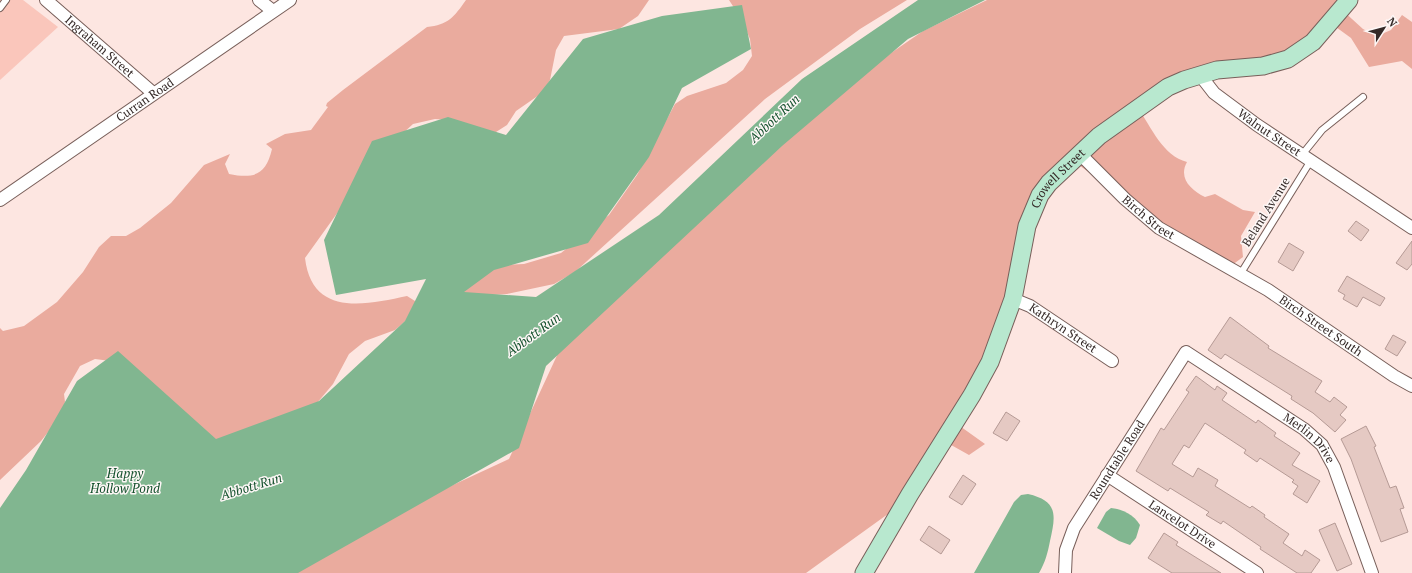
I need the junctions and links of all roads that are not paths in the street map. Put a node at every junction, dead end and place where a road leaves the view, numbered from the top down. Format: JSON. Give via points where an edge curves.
{"nodes":[{"id":1,"x":6,"y":0,"type":"edge"},
{"id":2,"x":46,"y":0,"type":"edge"},
{"id":3,"x":259,"y":0,"type":"edge"},
{"id":4,"x":290,"y":0,"type":"edge"},
{"id":5,"x":1349,"y":0,"type":"edge"},
{"id":6,"x":0,"y":8,"type":"edge"},
{"id":7,"x":273,"y":11,"type":"junction"},
{"id":8,"x":1200,"y":75,"type":"junction"},
{"id":9,"x":153,"y":93,"type":"junction"},
{"id":10,"x":1363,"y":97,"type":"dead end"},
{"id":11,"x":1079,"y":153,"type":"junction"},
{"id":12,"x":1305,"y":159,"type":"junction"},
{"id":13,"x":0,"y":200,"type":"edge"},
{"id":14,"x":1412,"y":228,"type":"edge"},
{"id":15,"x":1229,"y":267,"type":"joint"},
{"id":16,"x":1240,"y":273,"type":"junction"},
{"id":17,"x":1013,"y":299,"type":"junction"},
{"id":18,"x":1186,"y":352,"type":"joint"},
{"id":19,"x":1112,"y":361,"type":"dead end"},
{"id":20,"x":1412,"y":386,"type":"edge"},
{"id":21,"x":1107,"y":475,"type":"junction"},
{"id":22,"x":864,"y":573,"type":"edge"},
{"id":23,"x":1064,"y":573,"type":"edge"},
{"id":24,"x":1258,"y":573,"type":"edge"},
{"id":25,"x":1372,"y":573,"type":"edge"}],
"edges":[{"from":1,"to":6,"type":"lane"},
{"from":2,"to":9,"type":"street","name":"Ingraham Street"},
{"from":3,"to":7,"type":"street"},
{"from":4,"to":7,"type":"street","name":"Curran Road"},
{"from":5,"to":8,"type":"street","name":"Crowell Street","via":[[1313,42],[1288,59],[1269,65],[1230,68]]},
{"from":7,"to":9,"type":"street","name":"Curran Road"},
{"from":8,"to":11,"type":"street","name":"Crowell Street","via":[[1155,95]]},
{"from":8,"to":12,"type":"street","name":"Walnut Street","via":[[1214,93]]},
{"from":9,"to":13,"type":"street","name":"Curran Road"},
{"from":10,"to":12,"type":"lane","name":"Beland Avenue","via":[[1322,130]]},
{"from":11,"to":15,"type":"street","name":"Birch Street","via":[[1159,228]]},
{"from":11,"to":17,"type":"street","name":"Crowell Street","via":[[1040,195],[1032,210]]},
{"from":12,"to":14,"type":"street","name":"Walnut Street"},
{"from":12,"to":16,"type":"lane","name":"Beland Avenue"},
{"from":15,"to":16,"type":"street","name":"Birch Street South"},
{"from":16,"to":20,"type":"street","name":"Birch Street South"},
{"from":17,"to":19,"type":"street","name":"Kathryn Street","via":[[1030,306]]},
{"from":17,"to":22,"type":"street","name":"Crowell Street","via":[[1000,338],[982,378]]},
{"from":18,"to":21,"type":"street","name":"Roundtable Road"},
{"from":18,"to":25,"type":"street","name":"Merlin Drive","via":[[1304,429],[1322,445],[1334,467]]},
{"from":21,"to":23,"type":"street","name":"Roundtable Road","via":[[1069,538]]},
{"from":21,"to":24,"type":"street","name":"Lancelot Drive"}]}
